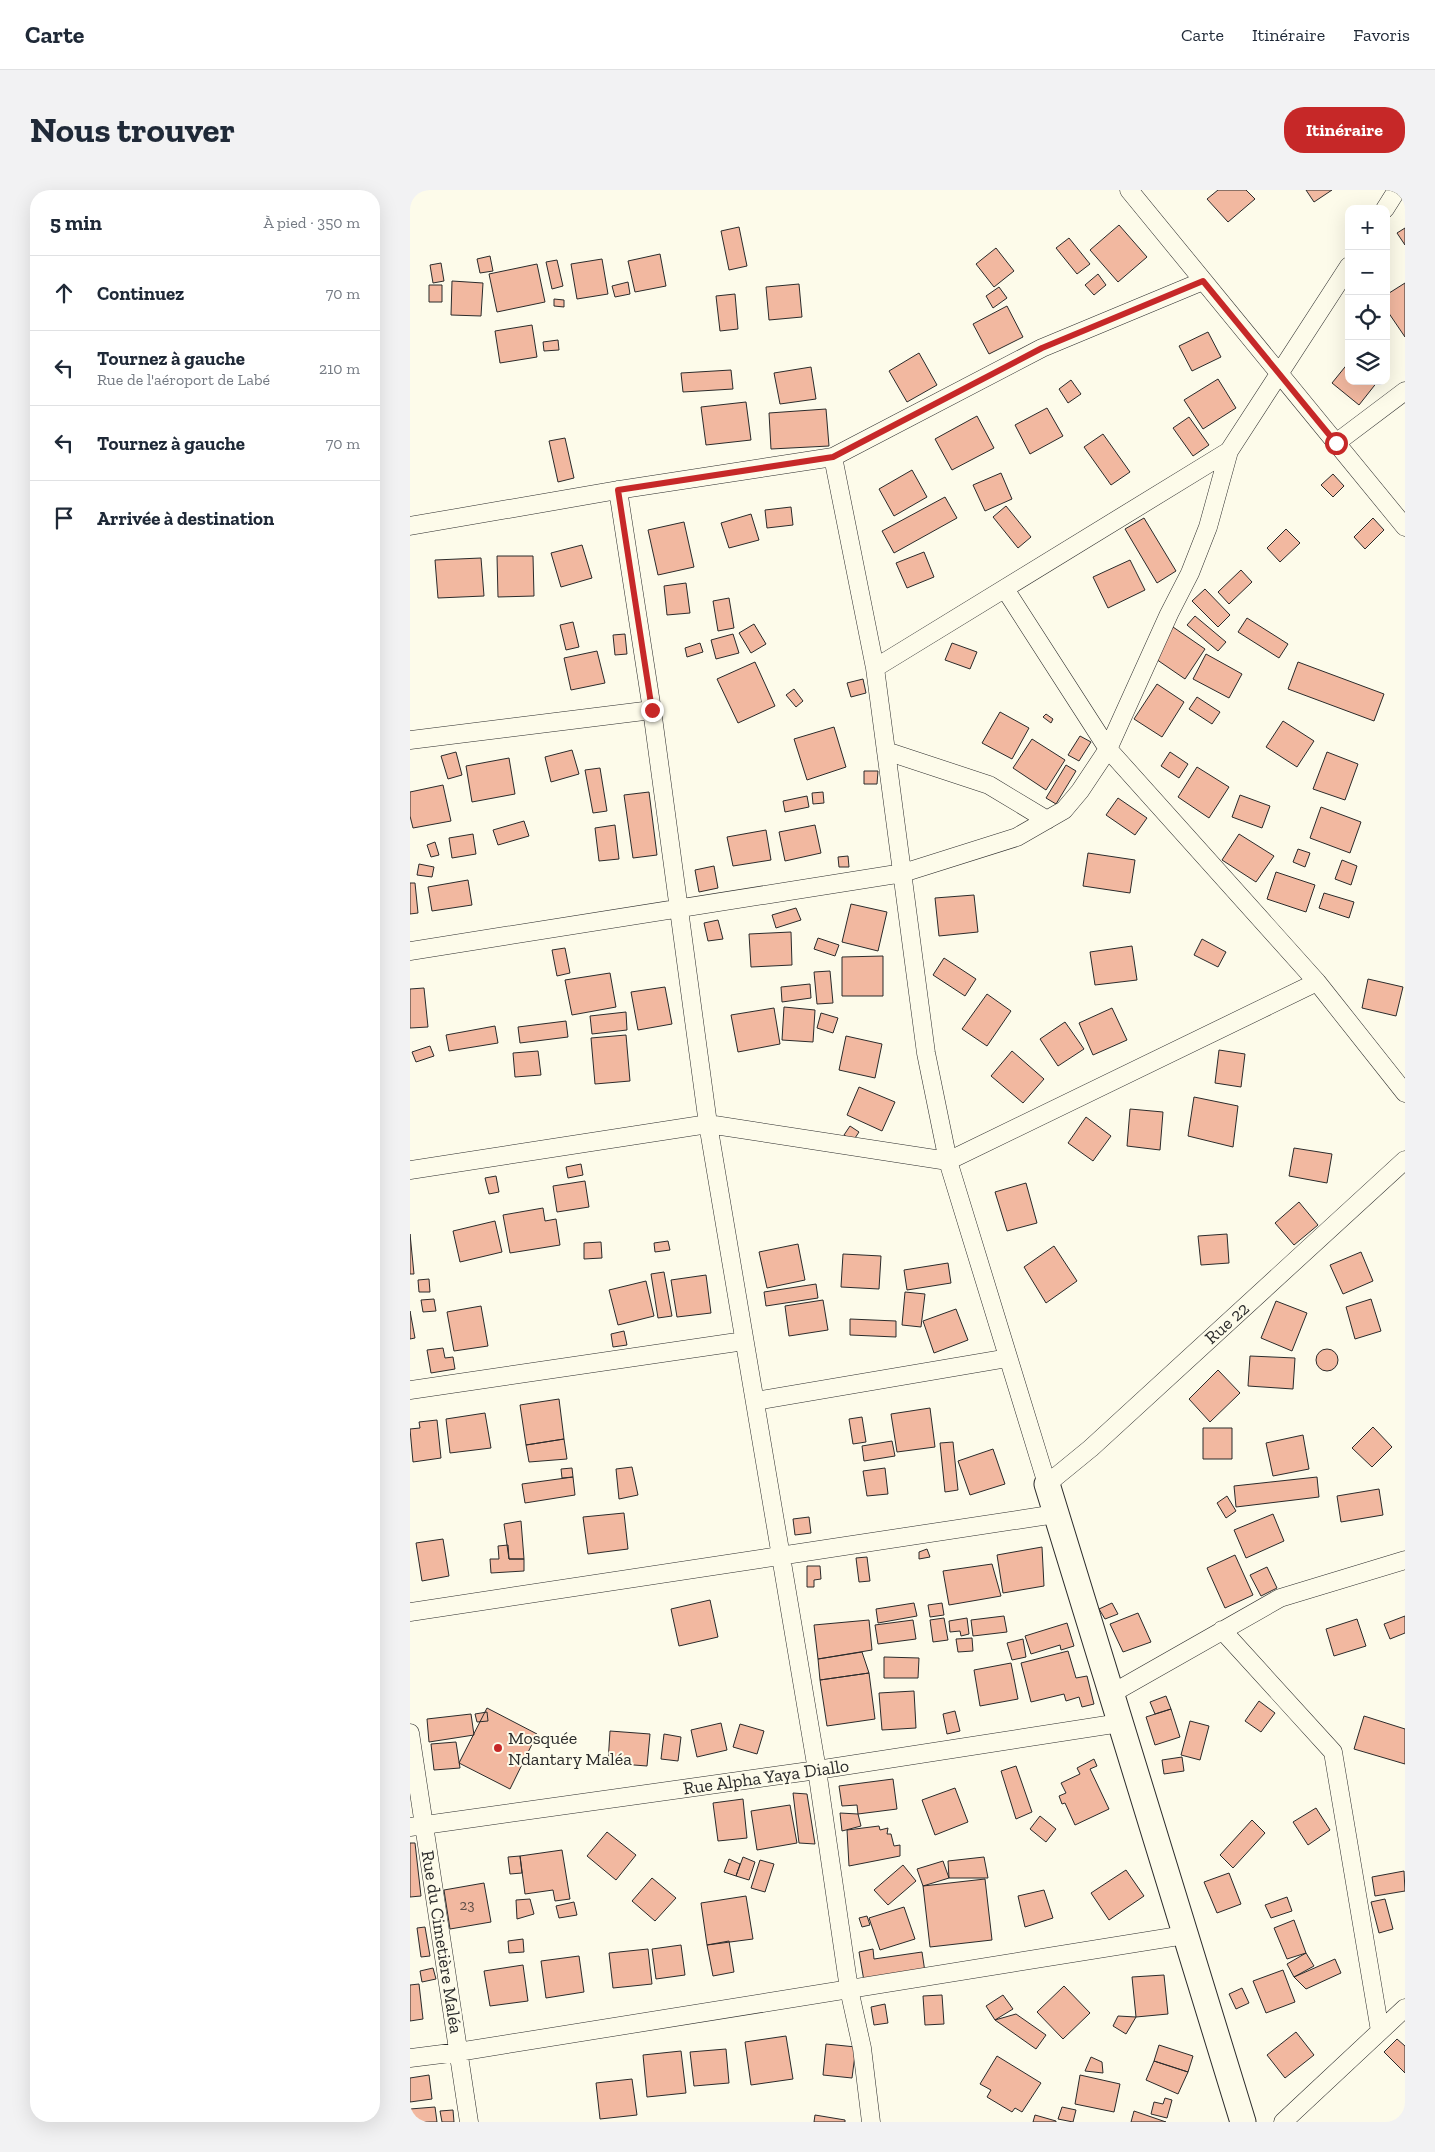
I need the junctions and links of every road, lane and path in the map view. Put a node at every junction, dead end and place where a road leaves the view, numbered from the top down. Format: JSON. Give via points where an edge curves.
{"nodes":[{"id":1,"x":1129,"y":190,"type":"edge"},
{"id":2,"x":1398,"y":190,"type":"edge"},
{"id":3,"x":1388,"y":205,"type":"edge"},
{"id":4,"x":1345,"y":272,"type":"edge"},
{"id":5,"x":1203,"y":281,"type":"junction"},
{"id":6,"x":1279,"y":373,"type":"junction"},
{"id":7,"x":1405,"y":391,"type":"edge"},
{"id":8,"x":1336,"y":443,"type":"junction"},
{"id":9,"x":1229,"y":451,"type":"junction"},
{"id":10,"x":833,"y":457,"type":"junction"},
{"id":11,"x":618,"y":490,"type":"junction"},
{"id":12,"x":410,"y":526,"type":"edge"},
{"id":13,"x":1405,"y":526,"type":"edge"},
{"id":14,"x":1004,"y":589,"type":"junction"},
{"id":15,"x":875,"y":668,"type":"junction"},
{"id":16,"x":652,"y":710,"type":"junction"},
{"id":17,"x":410,"y":740,"type":"edge"},
{"id":18,"x":1108,"y":749,"type":"junction"},
{"id":19,"x":886,"y":751,"type":"junction"},
{"id":20,"x":1047,"y":820,"type":"junction"},
{"id":21,"x":902,"y":873,"type":"junction"},
{"id":22,"x":679,"y":908,"type":"junction"},
{"id":23,"x":410,"y":951,"type":"edge"},
{"id":24,"x":1318,"y":982,"type":"junction"},
{"id":25,"x":1405,"y":1093,"type":"edge"},
{"id":26,"x":708,"y":1124,"type":"junction"},
{"id":27,"x":1405,"y":1160,"type":"edge"},
{"id":28,"x":948,"y":1161,"type":"junction"},
{"id":29,"x":410,"y":1170,"type":"edge"},
{"id":30,"x":744,"y":1341,"type":"junction"},
{"id":31,"x":1008,"y":1358,"type":"junction"},
{"id":32,"x":410,"y":1390,"type":"edge"},
{"id":33,"x":755,"y":1401,"type":"junction"},
{"id":34,"x":1047,"y":1484,"type":"junction"},
{"id":35,"x":1056,"y":1514,"type":"junction"},
{"id":36,"x":781,"y":1555,"type":"junction"},
{"id":37,"x":1405,"y":1560,"type":"edge"},
{"id":38,"x":410,"y":1612,"type":"edge"},
{"id":39,"x":1222,"y":1630,"type":"junction"},
{"id":40,"x":1111,"y":1694,"type":"junction"},
{"id":41,"x":1120,"y":1723,"type":"junction"},
{"id":42,"x":410,"y":1733,"type":"edge"},
{"id":43,"x":817,"y":1770,"type":"junction"},
{"id":44,"x":417,"y":1826,"type":"edge"},
{"id":45,"x":1185,"y":1935,"type":"junction"},
{"id":46,"x":850,"y":1989,"type":"junction"},
{"id":47,"x":1405,"y":2008,"type":"edge"},
{"id":48,"x":1380,"y":2031,"type":"junction"},
{"id":49,"x":458,"y":2052,"type":"junction"},
{"id":50,"x":410,"y":2058,"type":"edge"},
{"id":51,"x":469,"y":2122,"type":"edge"},
{"id":52,"x":871,"y":2122,"type":"edge"},
{"id":53,"x":1243,"y":2122,"type":"edge"},
{"id":54,"x":1283,"y":2122,"type":"edge"}],
"edges":[{"from":1,"to":5,"type":"street"},
{"from":2,"to":3,"type":"street"},
{"from":4,"to":6,"type":"street"},
{"from":5,"to":6,"type":"street"},
{"from":5,"to":10,"type":"street","via":[[1042,348]]},
{"from":6,"to":8,"type":"street"},
{"from":6,"to":9,"type":"street"},
{"from":7,"to":8,"type":"street"},
{"from":8,"to":13,"type":"street"},
{"from":9,"to":14,"type":"street"},
{"from":9,"to":18,"type":"street","via":[[1208,527],[1190,573]]},
{"from":10,"to":11,"type":"street"},
{"from":10,"to":15,"type":"street"},
{"from":11,"to":12,"type":"street"},
{"from":11,"to":16,"type":"street"},
{"from":14,"to":15,"type":"street"},
{"from":14,"to":18,"type":"street"},
{"from":15,"to":19,"type":"street"},
{"from":16,"to":17,"type":"street"},
{"from":16,"to":22,"type":"street"},
{"from":18,"to":20,"type":"street","via":[[1064,810]]},
{"from":18,"to":24,"type":"street"},
{"from":19,"to":20,"type":"street","via":[[989,785]]},
{"from":19,"to":21,"type":"street"},
{"from":20,"to":21,"type":"street","via":[[1017,837]]},
{"from":21,"to":22,"type":"street"},
{"from":21,"to":28,"type":"street","via":[[926,1053]]},
{"from":22,"to":23,"type":"street"},
{"from":22,"to":26,"type":"street"},
{"from":24,"to":25,"type":"street"},
{"from":24,"to":28,"type":"street"},
{"from":26,"to":28,"type":"street"},
{"from":26,"to":29,"type":"street"},
{"from":26,"to":30,"type":"street"},
{"from":27,"to":34,"type":"street","name":"Rue 22","via":[[1091,1448]]},
{"from":28,"to":31,"type":"street"},
{"from":30,"to":32,"type":"street"},
{"from":30,"to":33,"type":"street"},
{"from":31,"to":33,"type":"street"},
{"from":31,"to":34,"type":"street"},
{"from":33,"to":36,"type":"street"},
{"from":34,"to":35,"type":"street"},
{"from":35,"to":36,"type":"street"},
{"from":35,"to":40,"type":"street"},
{"from":36,"to":38,"type":"street"},
{"from":36,"to":43,"type":"street"},
{"from":37,"to":39,"type":"street","via":[[1280,1598]]},
{"from":39,"to":40,"type":"street"},
{"from":39,"to":48,"type":"street","via":[[1333,1752]]},
{"from":40,"to":41,"type":"street"},
{"from":41,"to":43,"type":"street","name":"Rue Alpha Yaya Diallo"},
{"from":41,"to":45,"type":"street"},
{"from":42,"to":44,"type":"street","name":"Rue du Cimetière Maléa"},
{"from":43,"to":44,"type":"street","name":"Rue Alpha Yaya Diallo"},
{"from":43,"to":46,"type":"street"},
{"from":44,"to":49,"type":"street","name":"Rue du Cimetière Maléa"},
{"from":45,"to":46,"type":"street"},
{"from":45,"to":53,"type":"street"},
{"from":46,"to":49,"type":"street"},
{"from":46,"to":52,"type":"street","via":[[862,2048]]},
{"from":47,"to":48,"type":"street"},
{"from":48,"to":54,"type":"street"},
{"from":49,"to":50,"type":"street"},
{"from":49,"to":51,"type":"street","name":"Rue du Cimetière Maléa"}]}
